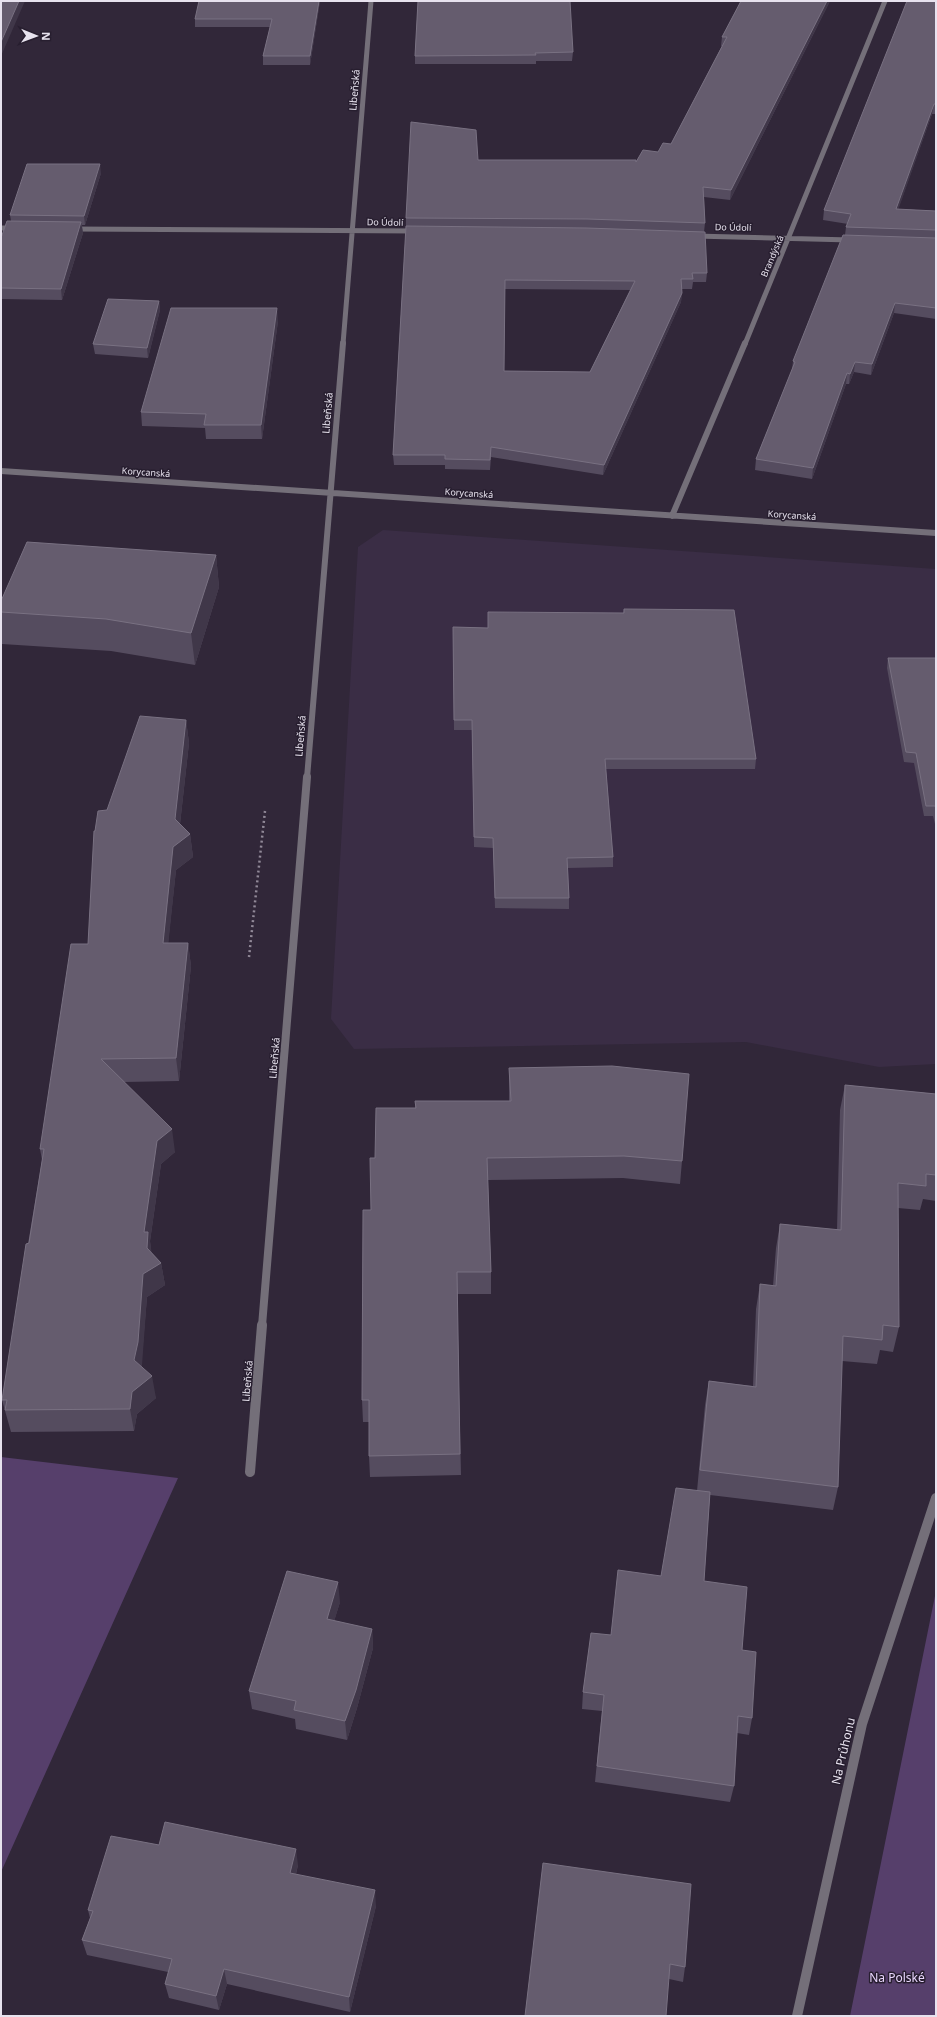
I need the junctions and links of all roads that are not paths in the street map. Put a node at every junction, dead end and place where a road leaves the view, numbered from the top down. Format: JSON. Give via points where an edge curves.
{"nodes":[{"id":1,"x":371,"y":1,"type":"edge"},
{"id":2,"x":885,"y":1,"type":"edge"},
{"id":3,"x":1,"y":228,"type":"edge"},
{"id":4,"x":25,"y":228,"type":"edge"},
{"id":5,"x":65,"y":229,"type":"edge"},
{"id":6,"x":353,"y":230,"type":"junction"},
{"id":7,"x":424,"y":232,"type":"edge"},
{"id":8,"x":686,"y":235,"type":"edge"},
{"id":9,"x":790,"y":237,"type":"junction"},
{"id":10,"x":859,"y":240,"type":"edge"},
{"id":11,"x":1,"y":471,"type":"edge"},
{"id":12,"x":330,"y":493,"type":"junction"},
{"id":13,"x":672,"y":516,"type":"junction"},
{"id":14,"x":936,"y":533,"type":"edge"},
{"id":15,"x":250,"y":1472,"type":"dead end"},
{"id":16,"x":936,"y":1498,"type":"edge"},
{"id":17,"x":797,"y":2016,"type":"edge"}],
"edges":[{"from":1,"to":6,"type":"street","name":"Libeňská"},
{"from":2,"to":9,"type":"street","name":"Brandýská"},
{"from":3,"to":4,"type":"street"},
{"from":5,"to":6,"type":"street","name":"Do Údolí"},
{"from":6,"to":7,"type":"street","name":"Do Údolí"},
{"from":6,"to":12,"type":"street","name":"Libeňská"},
{"from":8,"to":9,"type":"street","name":"Do Údolí"},
{"from":9,"to":10,"type":"street","name":"Do Údolí"},
{"from":9,"to":13,"type":"street","name":"Brandýská"},
{"from":11,"to":12,"type":"street","name":"Korycanská"},
{"from":12,"to":13,"type":"street","name":"Korycanská"},
{"from":12,"to":15,"type":"street","name":"Libeňská"},
{"from":13,"to":14,"type":"street","name":"Korycanská"},
{"from":16,"to":17,"type":"street","name":"Na Průhonu","via":[[862,1724]]}]}
